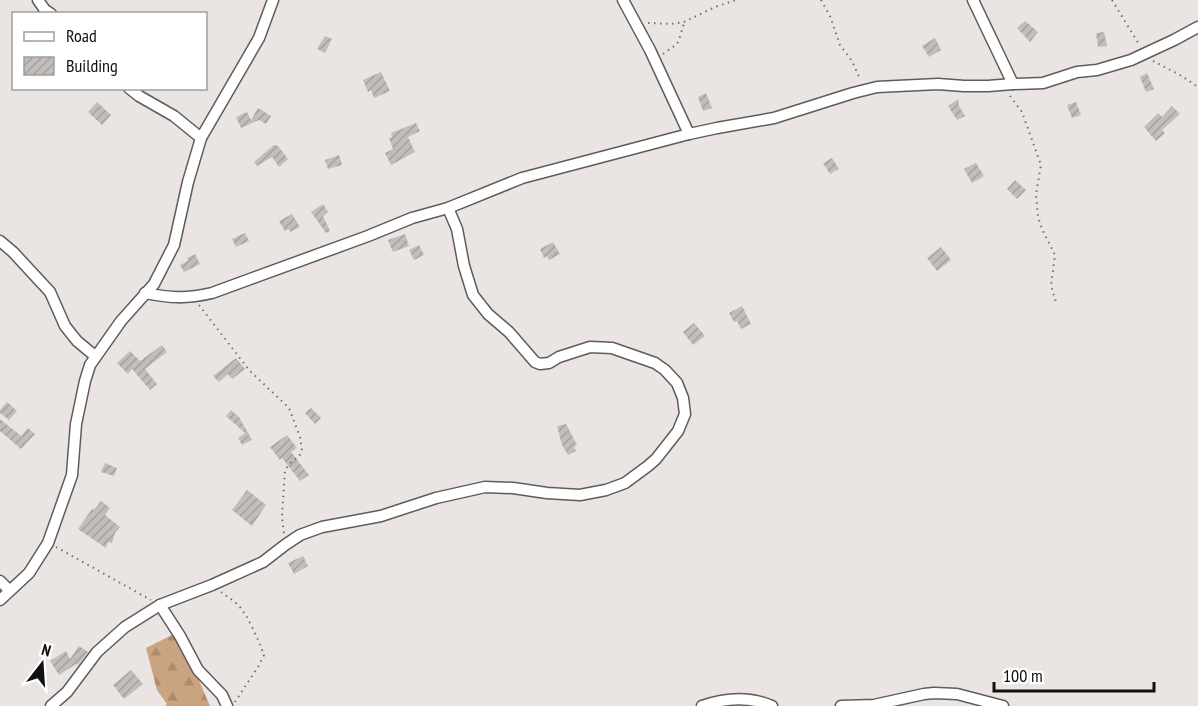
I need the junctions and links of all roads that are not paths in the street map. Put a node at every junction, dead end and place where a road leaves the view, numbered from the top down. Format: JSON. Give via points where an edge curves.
{"nodes":[{"id":1,"x":38,"y":0,"type":"edge"},
{"id":2,"x":273,"y":0,"type":"edge"},
{"id":3,"x":623,"y":0,"type":"edge"},
{"id":4,"x":973,"y":0,"type":"edge"},
{"id":5,"x":48,"y":12,"type":"edge"},
{"id":6,"x":1198,"y":27,"type":"edge"},
{"id":7,"x":1010,"y":84,"type":"junction"},
{"id":8,"x":132,"y":90,"type":"edge"},
{"id":9,"x":689,"y":134,"type":"junction"},
{"id":10,"x":201,"y":138,"type":"junction"},
{"id":11,"x":448,"y":208,"type":"junction"},
{"id":12,"x":0,"y":241,"type":"edge"},
{"id":13,"x":145,"y":293,"type":"junction"},
{"id":14,"x":95,"y":356,"type":"junction"},
{"id":15,"x":0,"y":581,"type":"edge"},
{"id":16,"x":9,"y":590,"type":"junction"},
{"id":17,"x":0,"y":600,"type":"edge"},
{"id":18,"x":160,"y":605,"type":"junction"},
{"id":19,"x":977,"y":703,"type":"edge"},
{"id":20,"x":51,"y":706,"type":"edge"},
{"id":21,"x":227,"y":706,"type":"edge"},
{"id":22,"x":702,"y":706,"type":"edge"},
{"id":23,"x":772,"y":706,"type":"edge"},
{"id":24,"x":841,"y":706,"type":"edge"},
{"id":25,"x":1003,"y":706,"type":"edge"}],
"edges":[{"from":1,"to":5,"type":"street"},
{"from":2,"to":10,"type":"street","via":[[259,38]]},
{"from":3,"to":9,"type":"street"},
{"from":4,"to":7,"type":"street"},
{"from":6,"to":7,"type":"street","via":[[1111,67],[1043,83]]},
{"from":7,"to":9,"type":"street","via":[[877,87],[774,118]]},
{"from":8,"to":10,"type":"street"},
{"from":9,"to":11,"type":"street","via":[[522,178]]},
{"from":10,"to":13,"type":"street","via":[[174,245],[154,284]]},
{"from":11,"to":13,"type":"street","via":[[194,297]]},
{"from":11,"to":18,"type":"street","via":[[473,295],[534,362],[549,363],[590,347],[612,348],[655,363],[677,383],[683,398],[684,414],[678,431],[648,466],[625,483],[606,490],[580,495],[485,487],[381,516],[322,526],[300,535],[263,562]]},
{"from":12,"to":14,"type":"street","via":[[50,292],[65,326]]},
{"from":13,"to":14,"type":"street"},
{"from":14,"to":16,"type":"street","via":[[82,391],[72,475],[48,543],[29,573]]},
{"from":15,"to":16,"type":"street"},
{"from":16,"to":17,"type":"street"},
{"from":18,"to":20,"type":"street","via":[[125,627],[97,652]]},
{"from":18,"to":21,"type":"street","via":[[198,670],[222,695]]},
{"from":19,"to":24,"type":"street","via":[[957,694],[934,693],[874,705]]},
{"from":19,"to":25,"type":"street"},
{"from":22,"to":23,"type":"street","via":[[744,698]]}]}
